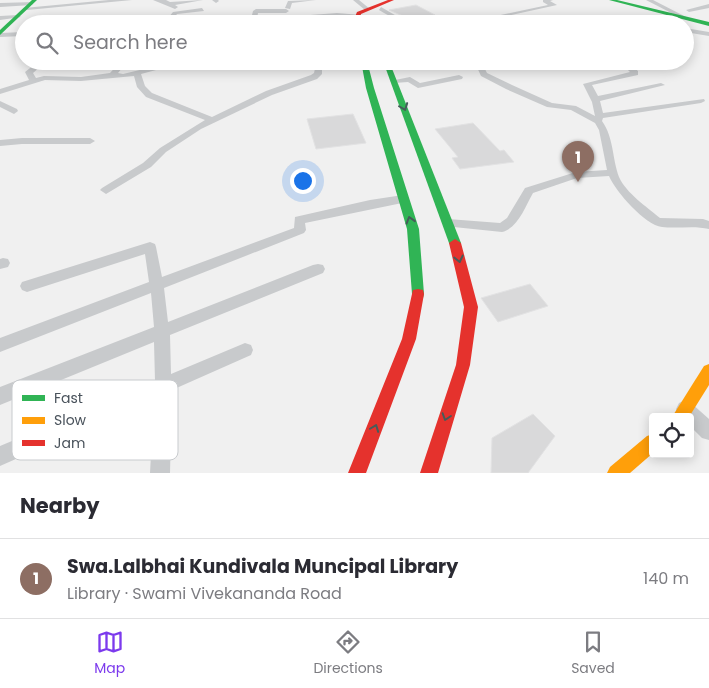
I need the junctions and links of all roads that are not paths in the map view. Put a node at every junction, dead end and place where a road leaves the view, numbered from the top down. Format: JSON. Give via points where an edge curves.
{"nodes":[{"id":1,"x":129,"y":0,"type":"edge"},
{"id":2,"x":156,"y":0,"type":"edge"},
{"id":3,"x":200,"y":0,"type":"edge"},
{"id":4,"x":313,"y":0,"type":"edge"},
{"id":5,"x":356,"y":0,"type":"edge"},
{"id":6,"x":392,"y":0,"type":"edge"},
{"id":7,"x":404,"y":0,"type":"edge"},
{"id":8,"x":550,"y":0,"type":"edge"},
{"id":9,"x":611,"y":0,"type":"edge"},
{"id":10,"x":649,"y":0,"type":"edge"},
{"id":11,"x":31,"y":4,"type":"edge"},
{"id":12,"x":170,"y":4,"type":"junction"},
{"id":13,"x":0,"y":5,"type":"edge"},
{"id":14,"x":709,"y":6,"type":"edge"},
{"id":15,"x":288,"y":8,"type":"dead end"},
{"id":16,"x":701,"y":8,"type":"junction"},
{"id":17,"x":202,"y":10,"type":"dead end"},
{"id":18,"x":709,"y":10,"type":"edge"},
{"id":19,"x":176,"y":11,"type":"dead end"},
{"id":20,"x":373,"y":14,"type":"edge"},
{"id":21,"x":687,"y":14,"type":"junction"},
{"id":22,"x":20,"y":15,"type":"edge"},
{"id":23,"x":173,"y":15,"type":"edge"},
{"id":24,"x":257,"y":15,"type":"edge"},
{"id":25,"x":307,"y":15,"type":"edge"},
{"id":26,"x":505,"y":15,"type":"edge"},
{"id":27,"x":15,"y":17,"type":"edge"},
{"id":28,"x":694,"y":17,"type":"edge"},
{"id":29,"x":0,"y":18,"type":"edge"},
{"id":30,"x":15,"y":20,"type":"edge"},
{"id":31,"x":709,"y":24,"type":"edge"},
{"id":32,"x":694,"y":32,"type":"edge"},
{"id":33,"x":0,"y":34,"type":"edge"},
{"id":34,"x":15,"y":34,"type":"edge"},
{"id":35,"x":709,"y":34,"type":"edge"},
{"id":36,"x":32,"y":70,"type":"edge"},
{"id":37,"x":116,"y":70,"type":"edge"},
{"id":38,"x":146,"y":70,"type":"edge"},
{"id":39,"x":318,"y":70,"type":"edge"},
{"id":40,"x":366,"y":70,"type":"edge"},
{"id":41,"x":390,"y":70,"type":"edge"},
{"id":42,"x":482,"y":70,"type":"edge"},
{"id":43,"x":632,"y":70,"type":"edge"},
{"id":44,"x":137,"y":72,"type":"junction"},
{"id":45,"x":112,"y":75,"type":"junction"},
{"id":46,"x":459,"y":78,"type":"dead end"},
{"id":47,"x":33,"y":81,"type":"junction"},
{"id":48,"x":394,"y":81,"type":"junction"},
{"id":49,"x":662,"y":85,"type":"dead end"},
{"id":50,"x":0,"y":92,"type":"edge"},
{"id":51,"x":596,"y":99,"type":"junction"},
{"id":52,"x":701,"y":101,"type":"dead end"},
{"id":53,"x":0,"y":104,"type":"edge"},
{"id":54,"x":14,"y":111,"type":"dead end"},
{"id":55,"x":599,"y":119,"type":"junction"},
{"id":56,"x":212,"y":120,"type":"junction"},
{"id":57,"x":90,"y":141,"type":"dead end"},
{"id":58,"x":0,"y":143,"type":"edge"},
{"id":59,"x":613,"y":172,"type":"junction"},
{"id":60,"x":106,"y":190,"type":"dead end"},
{"id":61,"x":404,"y":199,"type":"junction"},
{"id":62,"x":448,"y":223,"type":"junction"},
{"id":63,"x":709,"y":225,"type":"edge"},
{"id":64,"x":318,"y":269,"type":"dead end"},
{"id":65,"x":158,"y":284,"type":"junction"},
{"id":66,"x":27,"y":286,"type":"dead end"},
{"id":67,"x":161,"y":330,"type":"junction"},
{"id":68,"x":0,"y":345,"type":"edge"},
{"id":69,"x":245,"y":350,"type":"dead end"},
{"id":70,"x":709,"y":371,"type":"edge"},
{"id":71,"x":39,"y":380,"type":"edge"},
{"id":72,"x":163,"y":380,"type":"edge"},
{"id":73,"x":175,"y":380,"type":"edge"},
{"id":74,"x":12,"y":391,"type":"edge"},
{"id":75,"x":0,"y":396,"type":"edge"},
{"id":76,"x":683,"y":413,"type":"edge"},
{"id":77,"x":694,"y":421,"type":"edge"},
{"id":78,"x":709,"y":431,"type":"edge"},
{"id":79,"x":649,"y":445,"type":"edge"},
{"id":80,"x":12,"y":451,"type":"edge"},
{"id":81,"x":0,"y":456,"type":"edge"},
{"id":82,"x":160,"y":460,"type":"edge"},
{"id":83,"x":160,"y":473,"type":"edge"},
{"id":84,"x":357,"y":473,"type":"edge"},
{"id":85,"x":429,"y":473,"type":"edge"},
{"id":86,"x":616,"y":473,"type":"edge"}],
"edges":[{"from":1,"to":11,"type":"street"},
{"from":2,"to":12,"type":"street"},
{"from":3,"to":12,"type":"street"},
{"from":4,"to":15,"type":"street","via":[[290,2]]},
{"from":5,"to":20,"type":"street"},
{"from":6,"to":20,"type":"main road"},
{"from":7,"to":20,"type":"main road"},
{"from":8,"to":26,"type":"street","via":[[545,1],[554,5]]},
{"from":9,"to":21,"type":"main road"},
{"from":10,"to":21,"type":"street"},
{"from":11,"to":13,"type":"street"},
{"from":11,"to":22,"type":"main road"},
{"from":12,"to":19,"type":"street"},
{"from":14,"to":16,"type":"street"},
{"from":16,"to":18,"type":"street"},
{"from":16,"to":21,"type":"street"},
{"from":17,"to":23,"type":"street"},
{"from":24,"to":25,"type":"street","via":[[256,11],[266,8],[306,11]]},
{"from":27,"to":29,"type":"street"},
{"from":28,"to":31,"type":"main road"},
{"from":30,"to":33,"type":"main road"},
{"from":32,"to":35,"type":"street"},
{"from":33,"to":34,"type":"street"},
{"from":36,"to":47,"type":"street","via":[[29,72]]},
{"from":37,"to":45,"type":"street"},
{"from":38,"to":44,"type":"street"},
{"from":39,"to":56,"type":"street","via":[[314,77],[269,93]]},
{"from":40,"to":61,"type":"main road"},
{"from":41,"to":48,"type":"main road"},
{"from":42,"to":55,"type":"street","via":[[509,87],[550,105],[573,108]]},
{"from":43,"to":51,"type":"street","via":[[635,73],[588,84]]},
{"from":44,"to":45,"type":"street"},
{"from":44,"to":56,"type":"street","via":[[141,87],[148,95]]},
{"from":45,"to":47,"type":"street"},
{"from":46,"to":48,"type":"street","via":[[418,86],[410,79]]},
{"from":47,"to":50,"type":"street"},
{"from":48,"to":62,"type":"main road","one_way":true},
{"from":49,"to":51,"type":"street"},
{"from":51,"to":55,"type":"street"},
{"from":52,"to":55,"type":"street"},
{"from":53,"to":54,"type":"street"},
{"from":55,"to":59,"type":"street"},
{"from":56,"to":60,"type":"street"},
{"from":57,"to":58,"type":"street"},
{"from":59,"to":62,"type":"street","via":[[576,175],[529,191],[511,221],[502,228]]},
{"from":59,"to":63,"type":"street","via":[[621,189],[657,222],[700,221]]},
{"from":61,"to":65,"type":"street","via":[[300,220],[300,230]]},
{"from":84,"to":61,"type":"main road","one_way":true,"via":[[409,339],[418,295],[413,229]]},
{"from":62,"to":85,"type":"main road","one_way":true,"via":[[471,307],[463,365]]},
{"from":64,"to":67,"type":"street"},
{"from":65,"to":66,"type":"street","via":[[150,247]]},
{"from":65,"to":67,"type":"street"},
{"from":65,"to":68,"type":"street"},
{"from":67,"to":71,"type":"street"},
{"from":67,"to":72,"type":"street"},
{"from":69,"to":73,"type":"street"},
{"from":70,"to":76,"type":"main road"},
{"from":74,"to":75,"type":"street"},
{"from":77,"to":78,"type":"street"},
{"from":79,"to":86,"type":"main road"},
{"from":80,"to":81,"type":"street"},
{"from":82,"to":83,"type":"street"}]}
